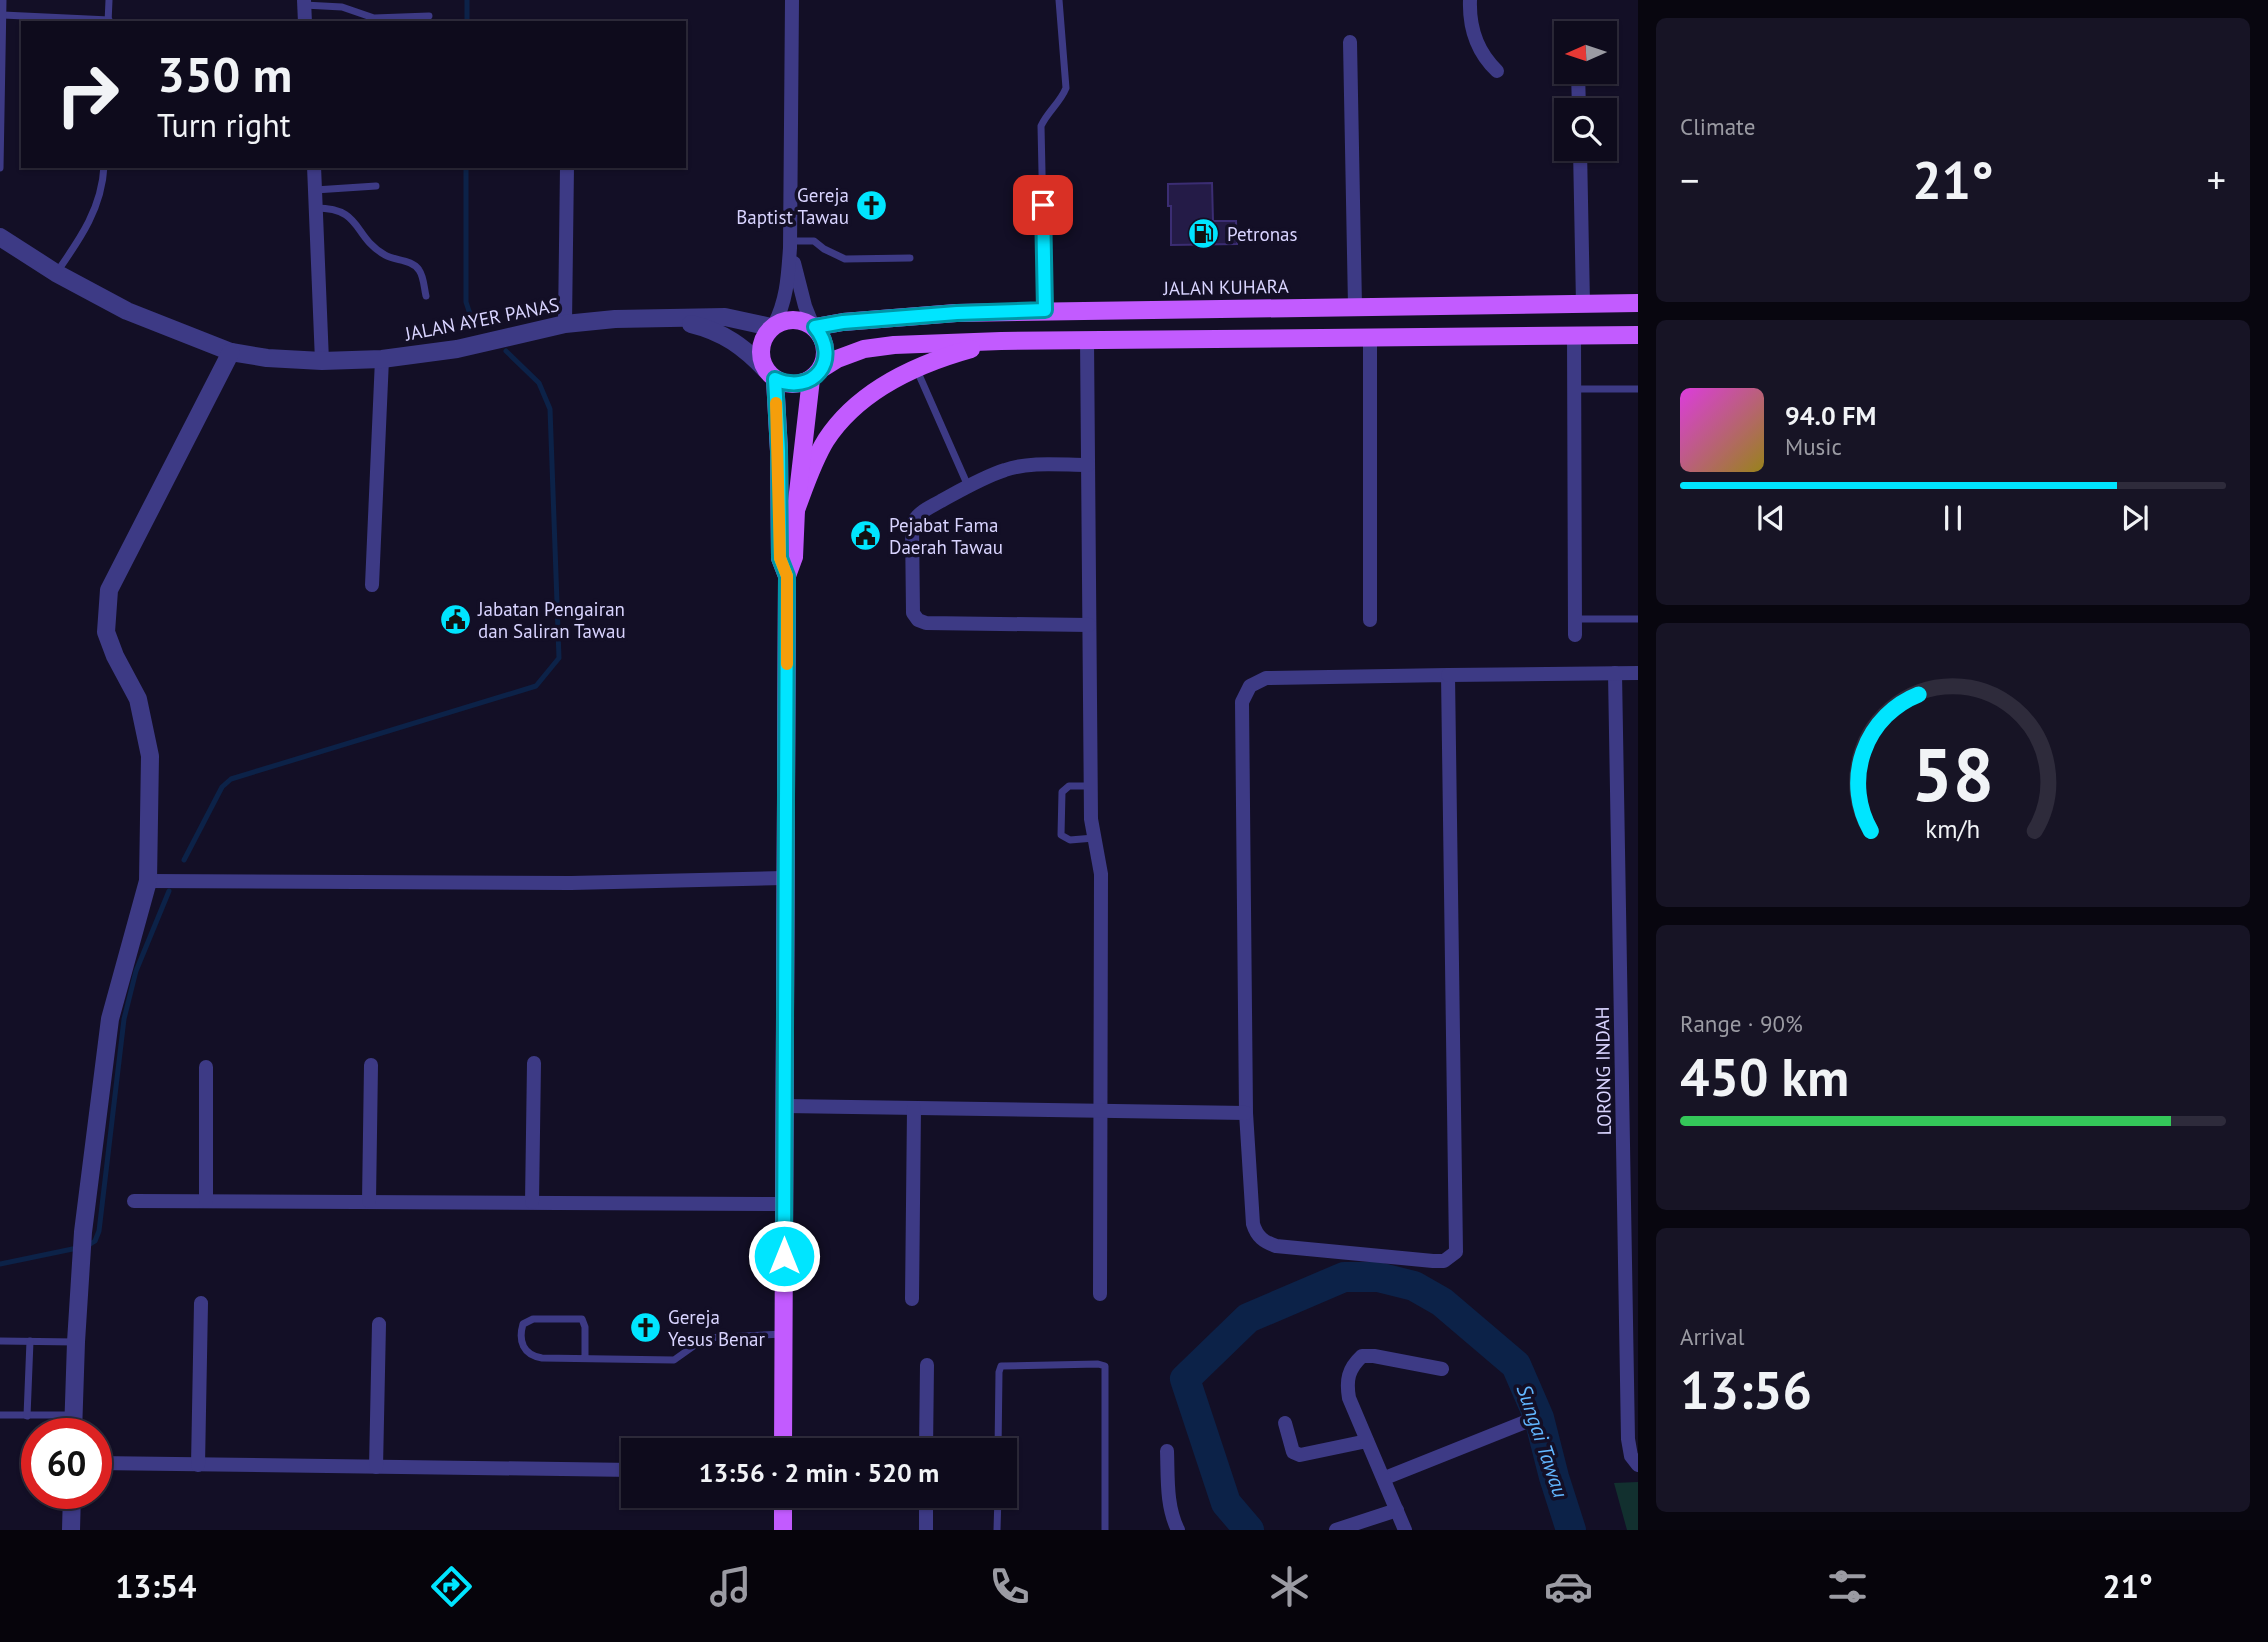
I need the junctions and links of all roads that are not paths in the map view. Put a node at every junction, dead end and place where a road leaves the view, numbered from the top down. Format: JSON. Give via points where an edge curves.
{"nodes":[{"id":1,"x":3,"y":0,"type":"edge"},
{"id":2,"x":109,"y":0,"type":"edge"},
{"id":3,"x":792,"y":0,"type":"edge"},
{"id":4,"x":1059,"y":0,"type":"edge"},
{"id":5,"x":1470,"y":0,"type":"edge"},
{"id":6,"x":304,"y":2,"type":"edge"},
{"id":7,"x":3,"y":15,"type":"junction"},
{"id":8,"x":429,"y":16,"type":"dead end"},
{"id":9,"x":108,"y":21,"type":"edge"},
{"id":10,"x":305,"y":21,"type":"edge"},
{"id":11,"x":1,"y":40,"type":"edge"},
{"id":12,"x":1350,"y":42,"type":"dead end"},
{"id":13,"x":1497,"y":71,"type":"dead end"},
{"id":14,"x":1,"y":145,"type":"edge"},
{"id":15,"x":1580,"y":161,"type":"edge"},
{"id":16,"x":0,"y":168,"type":"edge"},
{"id":17,"x":104,"y":168,"type":"edge"},
{"id":18,"x":314,"y":168,"type":"edge"},
{"id":19,"x":566,"y":168,"type":"edge"},
{"id":20,"x":376,"y":186,"type":"dead end"},
{"id":21,"x":315,"y":190,"type":"junction"},
{"id":22,"x":316,"y":208,"type":"junction"},
{"id":23,"x":0,"y":237,"type":"edge"},
{"id":24,"x":790,"y":244,"type":"junction"},
{"id":25,"x":910,"y":258,"type":"dead end"},
{"id":26,"x":56,"y":273,"type":"junction"},
{"id":27,"x":426,"y":296,"type":"dead end"},
{"id":28,"x":1638,"y":303,"type":"edge"},
{"id":29,"x":1583,"y":304,"type":"junction"},
{"id":30,"x":1355,"y":306,"type":"junction"},
{"id":31,"x":1045,"y":310,"type":"junction"},
{"id":32,"x":664,"y":318,"type":"junction"},
{"id":33,"x":565,"y":324,"type":"junction"},
{"id":34,"x":773,"y":326,"type":"junction"},
{"id":35,"x":814,"y":326,"type":"junction"},
{"id":36,"x":1574,"y":335,"type":"junction"},
{"id":37,"x":1638,"y":335,"type":"edge"},
{"id":38,"x":1370,"y":336,"type":"junction"},
{"id":39,"x":1087,"y":340,"type":"junction"},
{"id":40,"x":1001,"y":341,"type":"junction"},
{"id":41,"x":231,"y":352,"type":"junction"},
{"id":42,"x":382,"y":359,"type":"junction"},
{"id":43,"x":322,"y":361,"type":"junction"},
{"id":44,"x":916,"y":368,"type":"junction"},
{"id":45,"x":816,"y":374,"type":"junction"},
{"id":46,"x":771,"y":375,"type":"junction"},
{"id":47,"x":1574,"y":389,"type":"junction"},
{"id":48,"x":1638,"y":389,"type":"edge"},
{"id":49,"x":1088,"y":465,"type":"junction"},
{"id":50,"x":968,"y":486,"type":"junction"},
{"id":51,"x":796,"y":510,"type":"junction"},
{"id":52,"x":787,"y":576,"type":"junction"},
{"id":53,"x":372,"y":585,"type":"dead end"},
{"id":54,"x":1575,"y":619,"type":"junction"},
{"id":55,"x":1638,"y":619,"type":"edge"},
{"id":56,"x":1370,"y":620,"type":"dead end"},
{"id":57,"x":1089,"y":625,"type":"junction"},
{"id":58,"x":1575,"y":635,"type":"dead end"},
{"id":59,"x":1615,"y":673,"type":"junction"},
{"id":60,"x":1638,"y":673,"type":"edge"},
{"id":61,"x":1448,"y":674,"type":"junction"},
{"id":62,"x":1090,"y":786,"type":"junction"},
{"id":63,"x":1095,"y":838,"type":"junction"},
{"id":64,"x":784,"y":878,"type":"junction"},
{"id":65,"x":148,"y":881,"type":"junction"},
{"id":66,"x":534,"y":1063,"type":"dead end"},
{"id":67,"x":371,"y":1065,"type":"dead end"},
{"id":68,"x":206,"y":1067,"type":"dead end"},
{"id":69,"x":785,"y":1106,"type":"junction"},
{"id":70,"x":914,"y":1108,"type":"junction"},
{"id":71,"x":1101,"y":1111,"type":"junction"},
{"id":72,"x":1246,"y":1113,"type":"junction"},
{"id":73,"x":206,"y":1201,"type":"junction"},
{"id":74,"x":369,"y":1201,"type":"junction"},
{"id":75,"x":135,"y":1202,"type":"dead end"},
{"id":76,"x":531,"y":1202,"type":"junction"},
{"id":77,"x":784,"y":1204,"type":"junction"},
{"id":78,"x":1100,"y":1294,"type":"dead end"},
{"id":79,"x":912,"y":1299,"type":"dead end"},
{"id":80,"x":201,"y":1303,"type":"dead end"},
{"id":81,"x":379,"y":1324,"type":"dead end"},
{"id":82,"x":784,"y":1334,"type":"junction"},
{"id":83,"x":0,"y":1341,"type":"edge"},
{"id":84,"x":30,"y":1341,"type":"junction"},
{"id":85,"x":76,"y":1342,"type":"junction"},
{"id":86,"x":585,"y":1358,"type":"junction"},
{"id":87,"x":927,"y":1365,"type":"dead end"},
{"id":88,"x":1442,"y":1369,"type":"dead end"},
{"id":89,"x":0,"y":1415,"type":"edge"},
{"id":90,"x":27,"y":1416,"type":"junction"},
{"id":91,"x":39,"y":1418,"type":"edge"},
{"id":92,"x":74,"y":1418,"type":"edge"},
{"id":93,"x":1525,"y":1422,"type":"dead end"},
{"id":94,"x":1285,"y":1423,"type":"dead end"},
{"id":95,"x":783,"y":1438,"type":"edge"},
{"id":96,"x":926,"y":1438,"type":"edge"},
{"id":97,"x":998,"y":1438,"type":"edge"},
{"id":98,"x":1367,"y":1441,"type":"junction"},
{"id":99,"x":1167,"y":1451,"type":"dead end"},
{"id":100,"x":112,"y":1463,"type":"edge"},
{"id":101,"x":198,"y":1465,"type":"junction"},
{"id":102,"x":1638,"y":1465,"type":"edge"},
{"id":103,"x":376,"y":1467,"type":"junction"},
{"id":104,"x":621,"y":1470,"type":"edge"},
{"id":105,"x":1385,"y":1478,"type":"junction"},
{"id":106,"x":783,"y":1508,"type":"edge"},
{"id":107,"x":926,"y":1508,"type":"edge"},
{"id":108,"x":998,"y":1508,"type":"edge"},
{"id":109,"x":72,"y":1509,"type":"edge"},
{"id":110,"x":1397,"y":1510,"type":"junction"},
{"id":111,"x":71,"y":1530,"type":"edge"},
{"id":112,"x":783,"y":1530,"type":"edge"},
{"id":113,"x":926,"y":1530,"type":"edge"},
{"id":114,"x":998,"y":1530,"type":"edge"},
{"id":115,"x":1105,"y":1530,"type":"edge"},
{"id":116,"x":1178,"y":1530,"type":"edge"},
{"id":117,"x":1336,"y":1530,"type":"edge"},
{"id":118,"x":1405,"y":1530,"type":"edge"}],
"edges":[{"from":1,"to":7,"type":"lane"},
{"from":2,"to":9,"type":"lane"},
{"from":3,"to":24,"type":"street"},
{"from":4,"to":31,"type":"lane","via":[[1066,88],[1041,127]]},
{"from":5,"to":13,"type":"street","via":[[1476,43]]},
{"from":6,"to":8,"type":"lane","via":[[342,7],[374,18]]},
{"from":6,"to":10,"type":"street"},
{"from":7,"to":9,"type":"lane"},
{"from":7,"to":11,"type":"lane"},
{"from":11,"to":14,"type":"lane"},
{"from":12,"to":30,"type":"street"},
{"from":14,"to":16,"type":"lane"},
{"from":15,"to":29,"type":"street"},
{"from":17,"to":26,"type":"lane","via":[[99,200],[85,232]]},
{"from":18,"to":21,"type":"street"},
{"from":19,"to":33,"type":"street"},
{"from":20,"to":21,"type":"lane"},
{"from":21,"to":22,"type":"street"},
{"from":22,"to":27,"type":"lane","via":[[352,217],[376,248],[415,265],[421,271]]},
{"from":22,"to":43,"type":"street"},
{"from":23,"to":26,"type":"street","name":"JALAN AYER PANAS"},
{"from":24,"to":25,"type":"lane","via":[[814,241],[845,259]]},
{"from":24,"to":34,"type":"street","via":[[788,289]]},
{"from":24,"to":35,"type":"street"},
{"from":26,"to":41,"type":"street","name":"JALAN AYER PANAS","via":[[127,311]]},
{"from":28,"to":29,"type":"main road","name":"JALAN KUHARA"},
{"from":29,"to":30,"type":"main road","name":"JALAN KUHARA"},
{"from":30,"to":31,"type":"main road","name":"JALAN KUHARA"},
{"from":31,"to":35,"type":"main road","name":"JALAN KUHARA","via":[[932,314]]},
{"from":32,"to":33,"type":"street","name":"JALAN AYER PANAS"},
{"from":32,"to":34,"type":"street","name":"JALAN AYER PANAS","via":[[725,317]]},
{"from":32,"to":46,"type":"street","name":"JALAN AYER PANAS","via":[[711,329],[731,339]]},
{"from":33,"to":42,"type":"street","name":"JALAN AYER PANAS","via":[[457,349]]},
{"from":34,"to":35,"type":"main road","via":[[794,319]]},
{"from":34,"to":46,"type":"main road","via":[[761,348]]},
{"from":35,"to":45,"type":"main road","via":[[825,347]]},
{"from":36,"to":37,"type":"main road"},
{"from":36,"to":38,"type":"main road"},
{"from":36,"to":47,"type":"street"},
{"from":38,"to":39,"type":"main road"},
{"from":38,"to":56,"type":"street"},
{"from":39,"to":40,"type":"main road"},
{"from":39,"to":49,"type":"street"},
{"from":40,"to":44,"type":"main road"},
{"from":40,"to":45,"type":"main road","via":[[874,348],[850,354]]},
{"from":41,"to":43,"type":"street","name":"JALAN AYER PANAS"},
{"from":41,"to":65,"type":"street","via":[[109,590],[106,632],[138,699],[150,756]]},
{"from":42,"to":43,"type":"street","name":"JALAN AYER PANAS"},
{"from":42,"to":53,"type":"street"},
{"from":44,"to":50,"type":"lane"},
{"from":44,"to":51,"type":"main road","via":[[859,404],[827,439]]},
{"from":45,"to":46,"type":"main road","via":[[799,384],[787,384]]},
{"from":45,"to":51,"type":"main road"},
{"from":46,"to":52,"type":"main road","via":[[779,451],[780,558]]},
{"from":47,"to":48,"type":"lane"},
{"from":47,"to":54,"type":"street"},
{"from":49,"to":50,"type":"street","via":[[1006,469]]},
{"from":49,"to":57,"type":"street"},
{"from":50,"to":57,"type":"street","via":[[915,516],[913,613],[918,620]]},
{"from":51,"to":52,"type":"main road","via":[[794,557]]},
{"from":52,"to":64,"type":"main road"},
{"from":54,"to":55,"type":"lane"},
{"from":54,"to":58,"type":"street"},
{"from":57,"to":62,"type":"street"},
{"from":59,"to":60,"type":"street"},
{"from":59,"to":61,"type":"street"},
{"from":59,"to":102,"type":"street","name":"LORONG INDAH","via":[[1628,1439]]},
{"from":61,"to":72,"type":"street","via":[[1266,678],[1250,686],[1241,702]]},
{"from":61,"to":72,"type":"street","via":[[1456,1252],[1444,1261],[1433,1261],[1265,1242],[1252,1224]]},
{"from":62,"to":63,"type":"street"},
{"from":62,"to":63,"type":"lane","via":[[1069,786],[1062,792],[1062,835],[1070,840]]},
{"from":63,"to":71,"type":"street","via":[[1101,874]]},
{"from":64,"to":65,"type":"street","via":[[571,883]]},
{"from":64,"to":69,"type":"main road"},
{"from":65,"to":85,"type":"street","via":[[110,1019],[83,1232]]},
{"from":66,"to":76,"type":"street"},
{"from":67,"to":74,"type":"street"},
{"from":68,"to":73,"type":"street"},
{"from":69,"to":70,"type":"street"},
{"from":69,"to":77,"type":"main road"},
{"from":70,"to":71,"type":"street"},
{"from":70,"to":79,"type":"street"},
{"from":71,"to":72,"type":"street"},
{"from":71,"to":78,"type":"street"},
{"from":73,"to":74,"type":"street"},
{"from":73,"to":75,"type":"street"},
{"from":74,"to":76,"type":"street"},
{"from":76,"to":77,"type":"street"},
{"from":77,"to":82,"type":"main road"},
{"from":80,"to":101,"type":"street"},
{"from":81,"to":103,"type":"street"},
{"from":82,"to":86,"type":"lane","via":[[705,1338],[674,1360]]},
{"from":82,"to":95,"type":"main road"},
{"from":83,"to":84,"type":"lane"},
{"from":84,"to":85,"type":"lane"},
{"from":84,"to":90,"type":"lane"},
{"from":85,"to":92,"type":"street"},
{"from":86,"to":86,"type":"lane","via":[[535,1357],[523,1345],[523,1324],[533,1319],[582,1319]]},
{"from":87,"to":96,"type":"street"},
{"from":88,"to":98,"type":"street","via":[[1362,1356],[1346,1381]]},
{"from":89,"to":90,"type":"lane"},
{"from":90,"to":91,"type":"lane"},
{"from":93,"to":105,"type":"street"},
{"from":94,"to":98,"type":"street","via":[[1293,1451],[1300,1455]]},
{"from":97,"to":115,"type":"lane","via":[[1001,1366],[1105,1366]]},
{"from":98,"to":105,"type":"street"},
{"from":99,"to":116,"type":"street","via":[[1169,1504]]},
{"from":100,"to":101,"type":"street"},
{"from":101,"to":103,"type":"street"},
{"from":103,"to":104,"type":"street"},
{"from":105,"to":110,"type":"street"},
{"from":106,"to":112,"type":"main road"},
{"from":107,"to":113,"type":"street"},
{"from":108,"to":114,"type":"lane"},
{"from":109,"to":111,"type":"street"},
{"from":110,"to":117,"type":"street"},
{"from":110,"to":118,"type":"street"}]}
